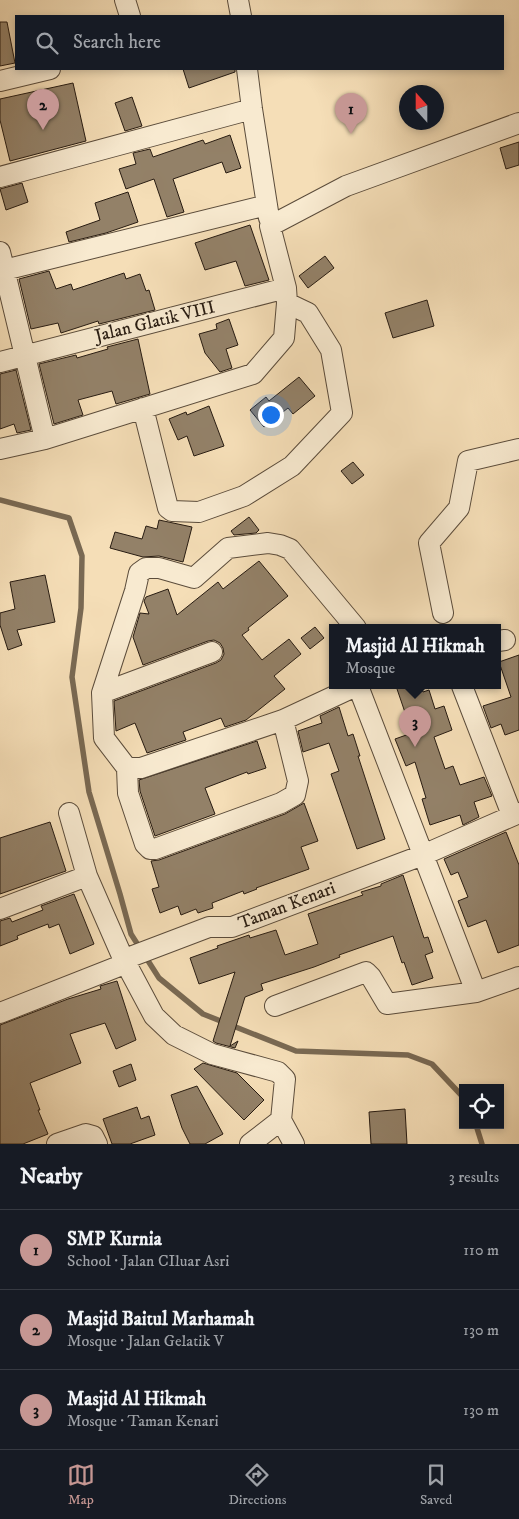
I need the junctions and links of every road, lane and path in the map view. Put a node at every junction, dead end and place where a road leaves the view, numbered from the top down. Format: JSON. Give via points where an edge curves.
{"nodes":[{"id":1,"x":125,"y":0,"type":"edge"},
{"id":2,"x":238,"y":0,"type":"edge"},
{"id":3,"x":130,"y":15,"type":"edge"},
{"id":4,"x":241,"y":15,"type":"edge"},
{"id":5,"x":46,"y":70,"type":"edge"},
{"id":6,"x":247,"y":70,"type":"edge"},
{"id":7,"x":0,"y":81,"type":"edge"},
{"id":8,"x":252,"y":110,"type":"junction"},
{"id":9,"x":519,"y":123,"type":"edge"},
{"id":10,"x":0,"y":177,"type":"edge"},
{"id":11,"x":267,"y":205,"type":"junction"},
{"id":12,"x":270,"y":226,"type":"junction"},
{"id":13,"x":1,"y":264,"type":"edge"},
{"id":14,"x":287,"y":296,"type":"junction"},
{"id":15,"x":24,"y":356,"type":"junction"},
{"id":16,"x":0,"y":362,"type":"edge"},
{"id":17,"x":143,"y":408,"type":"junction"},
{"id":18,"x":45,"y":439,"type":"junction"},
{"id":19,"x":0,"y":449,"type":"edge"},
{"id":20,"x":519,"y":449,"type":"edge"},
{"id":21,"x":443,"y":613,"type":"dead end"},
{"id":22,"x":353,"y":624,"type":"edge"},
{"id":23,"x":212,"y":652,"type":"dead end"},
{"id":24,"x":350,"y":689,"type":"edge"},
{"id":25,"x":358,"y":689,"type":"edge"},
{"id":26,"x":463,"y":689,"type":"edge"},
{"id":27,"x":102,"y":693,"type":"junction"},
{"id":28,"x":283,"y":720,"type":"junction"},
{"id":29,"x":127,"y":768,"type":"junction"},
{"id":30,"x":68,"y":812,"type":"dead end"},
{"id":31,"x":516,"y":814,"type":"edge"},
{"id":32,"x":421,"y":852,"type":"junction"},
{"id":33,"x":87,"y":876,"type":"junction"},
{"id":34,"x":0,"y":909,"type":"edge"},
{"id":35,"x":128,"y":958,"type":"junction"},
{"id":36,"x":519,"y":977,"type":"edge"},
{"id":37,"x":476,"y":992,"type":"junction"},
{"id":38,"x":0,"y":999,"type":"edge"},
{"id":39,"x":274,"y":1006,"type":"dead end"},
{"id":40,"x":0,"y":1013,"type":"edge"},
{"id":41,"x":281,"y":1120,"type":"junction"},
{"id":42,"x":57,"y":1144,"type":"edge"},
{"id":43,"x":97,"y":1144,"type":"edge"},
{"id":44,"x":250,"y":1144,"type":"edge"},
{"id":45,"x":294,"y":1144,"type":"edge"}],
"edges":[{"from":1,"to":3,"type":"street"},
{"from":2,"to":4,"type":"street"},
{"from":5,"to":7,"type":"street"},
{"from":6,"to":8,"type":"street"},
{"from":8,"to":10,"type":"street"},
{"from":8,"to":11,"type":"street"},
{"from":9,"to":12,"type":"street","via":[[346,186]]},
{"from":11,"to":12,"type":"street"},
{"from":11,"to":13,"type":"street"},
{"from":12,"to":14,"type":"street"},
{"from":13,"to":15,"type":"street"},
{"from":14,"to":15,"type":"street","name":"Jalan Glatik VIII"},
{"from":14,"to":17,"type":"street","via":[[284,338],[253,374]]},
{"from":14,"to":17,"type":"street","via":[[308,313],[331,350],[342,413],[292,466],[244,496],[199,512],[172,511],[168,508]]},
{"from":15,"to":16,"type":"street","name":"Jalan Glatik VIII"},
{"from":15,"to":18,"type":"street"},
{"from":17,"to":18,"type":"street"},
{"from":18,"to":19,"type":"street"},
{"from":20,"to":21,"type":"street","via":[[468,461],[459,508],[430,543]]},
{"from":22,"to":27,"type":"street","via":[[290,549],[280,545],[268,543],[228,548],[194,578],[159,568],[146,568],[139,574]]},
{"from":23,"to":27,"type":"street"},
{"from":24,"to":28,"type":"street"},
{"from":25,"to":32,"type":"street"},
{"from":26,"to":31,"type":"street"},
{"from":27,"to":29,"type":"street","via":[[104,738]]},
{"from":28,"to":29,"type":"street","via":[[142,768]]},
{"from":28,"to":29,"type":"street","via":[[298,781],[295,795],[281,803],[155,848],[150,849],[144,844],[128,793]]},
{"from":30,"to":33,"type":"street"},
{"from":31,"to":32,"type":"street"},
{"from":32,"to":35,"type":"street","via":[[224,917],[209,927]]},
{"from":32,"to":37,"type":"street"},
{"from":33,"to":34,"type":"street"},
{"from":33,"to":35,"type":"street"},
{"from":35,"to":38,"type":"street"},
{"from":35,"to":40,"type":"street"},
{"from":35,"to":41,"type":"street","via":[[154,1016],[174,1035],[212,1054],[278,1072],[286,1079]]},
{"from":36,"to":37,"type":"street"},
{"from":37,"to":39,"type":"street","via":[[387,1004],[366,972]]},
{"from":41,"to":44,"type":"street"},
{"from":41,"to":45,"type":"street"},
{"from":42,"to":43,"type":"street","via":[[86,1134],[93,1136]]}]}
